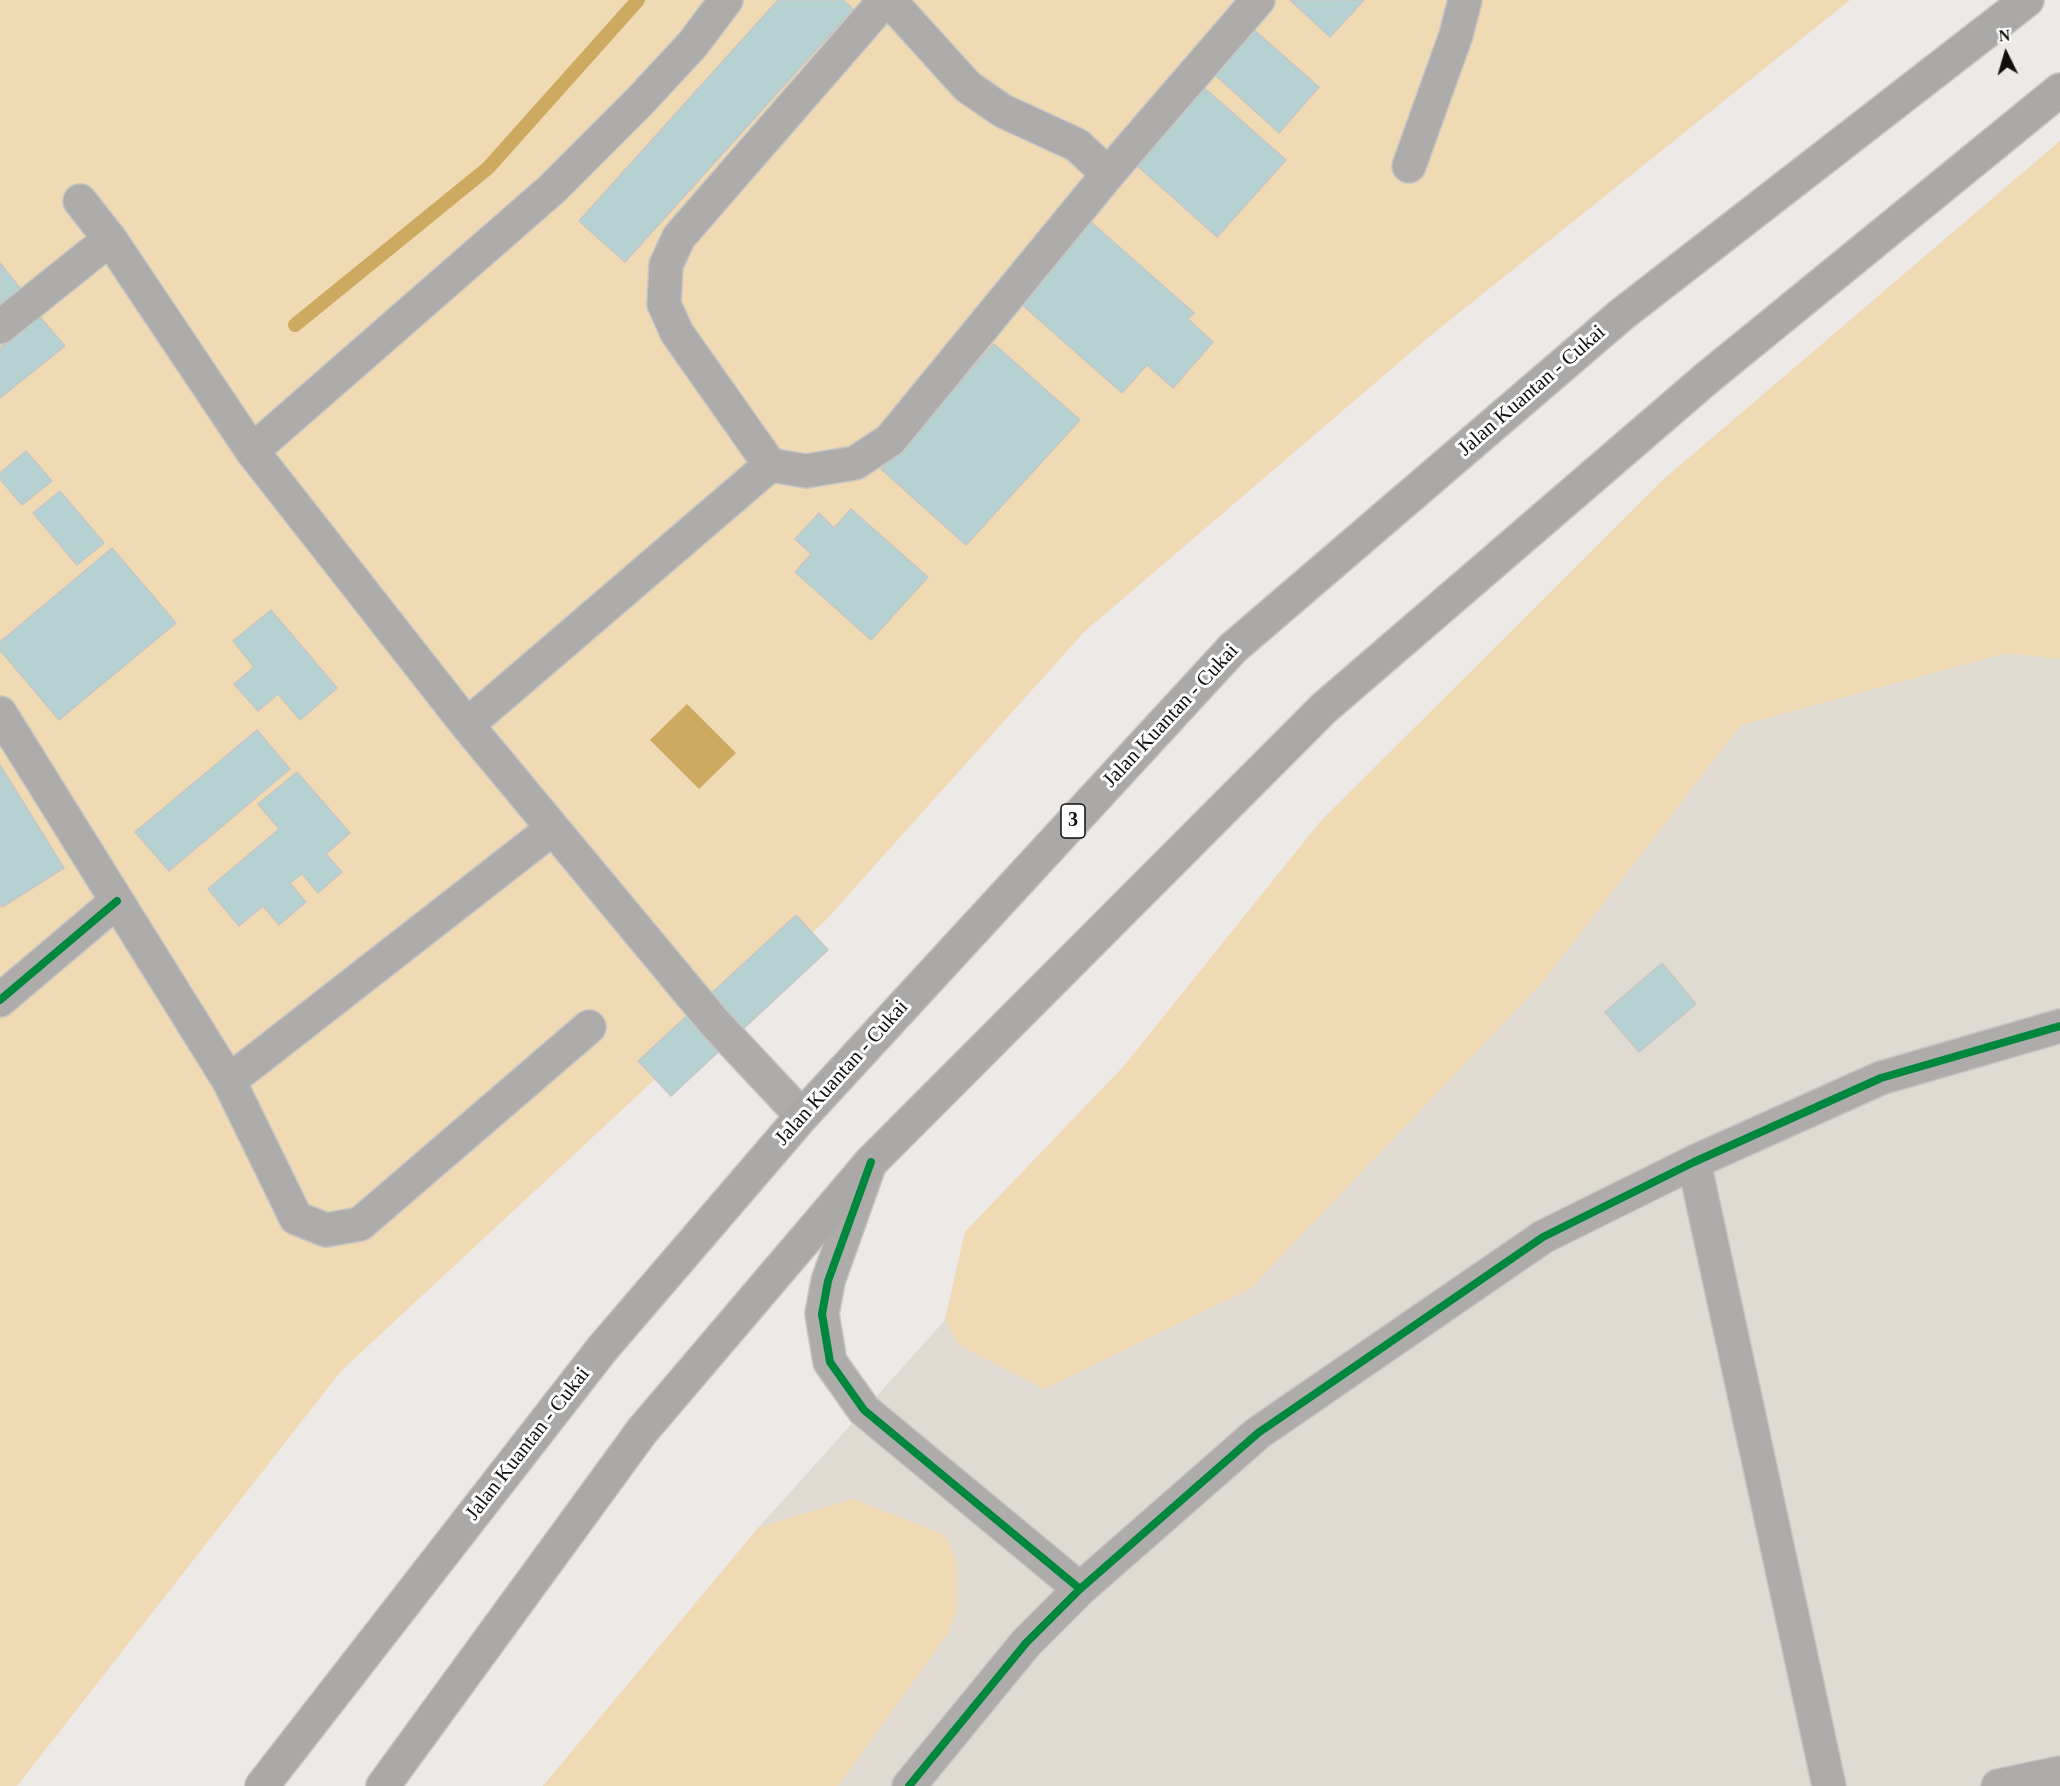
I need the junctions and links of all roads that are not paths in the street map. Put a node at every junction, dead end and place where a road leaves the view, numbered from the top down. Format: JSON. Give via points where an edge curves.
{"nodes":[{"id":1,"x":726,"y":0,"type":"edge"},
{"id":2,"x":887,"y":0,"type":"edge"},
{"id":3,"x":1258,"y":0,"type":"edge"},
{"id":4,"x":1465,"y":0,"type":"edge"},
{"id":5,"x":2027,"y":0,"type":"edge"},
{"id":6,"x":2060,"y":90,"type":"edge"},
{"id":7,"x":1409,"y":166,"type":"dead end"},
{"id":8,"x":1108,"y":174,"type":"junction"},
{"id":9,"x":80,"y":201,"type":"dead end"},
{"id":10,"x":110,"y":238,"type":"junction"},
{"id":11,"x":0,"y":327,"type":"edge"},
{"id":12,"x":252,"y":450,"type":"junction"},
{"id":13,"x":770,"y":465,"type":"junction"},
{"id":14,"x":0,"y":713,"type":"edge"},
{"id":15,"x":467,"y":725,"type":"junction"},
{"id":16,"x":552,"y":829,"type":"junction"},
{"id":17,"x":117,"y":901,"type":"junction"},
{"id":18,"x":0,"y":1000,"type":"edge"},
{"id":19,"x":2060,"y":1026,"type":"edge"},
{"id":20,"x":589,"y":1027,"type":"dead end"},
{"id":21,"x":230,"y":1081,"type":"junction"},
{"id":22,"x":802,"y":1116,"type":"junction"},
{"id":23,"x":871,"y":1162,"type":"junction"},
{"id":24,"x":1694,"y":1162,"type":"junction"},
{"id":25,"x":1080,"y":1589,"type":"junction"},
{"id":26,"x":2060,"y":1773,"type":"edge"},
{"id":27,"x":262,"y":1786,"type":"edge"},
{"id":28,"x":383,"y":1786,"type":"edge"},
{"id":29,"x":909,"y":1786,"type":"edge"},
{"id":30,"x":1829,"y":1786,"type":"edge"},
{"id":31,"x":1998,"y":1786,"type":"edge"}],
"edges":[{"from":1,"to":12,"type":"street","via":[[692,45],[552,189]]},
{"from":2,"to":8,"type":"street","via":[[968,87],[1003,111],[1077,145]]},
{"from":2,"to":13,"type":"street","via":[[679,237],[666,265],[664,304],[677,333]]},
{"from":3,"to":8,"type":"street"},
{"from":4,"to":7,"type":"street"},
{"from":5,"to":22,"type":"highway","name":"Jalan Kuantan - Cukai","number":"3","via":[[1621,315],[1233,648]]},
{"from":6,"to":23,"type":"highway","via":[[1707,378],[1324,708]]},
{"from":8,"to":13,"type":"street","via":[[890,440],[855,463],[806,471]]},
{"from":9,"to":10,"type":"street"},
{"from":10,"to":11,"type":"street"},
{"from":10,"to":12,"type":"street"},
{"from":12,"to":15,"type":"street"},
{"from":13,"to":15,"type":"street"},
{"from":14,"to":17,"type":"street"},
{"from":15,"to":16,"type":"street"},
{"from":16,"to":21,"type":"street"},
{"from":16,"to":22,"type":"street","via":[[714,1022]]},
{"from":17,"to":18,"type":"street"},
{"from":17,"to":21,"type":"street"},
{"from":19,"to":24,"type":"street","via":[[1881,1078]]},
{"from":20,"to":21,"type":"street","via":[[360,1224],[326,1230],[296,1218]]},
{"from":22,"to":27,"type":"highway","name":"Jalan Kuantan - Cukai","number":"3","via":[[602,1349]]},
{"from":23,"to":25,"type":"street","via":[[828,1281],[822,1314],[830,1362],[864,1410]]},
{"from":23,"to":28,"type":"highway","via":[[642,1431]]},
{"from":24,"to":25,"type":"street","via":[[1543,1237],[1258,1433]]},
{"from":24,"to":30,"type":"street"},
{"from":25,"to":29,"type":"street","via":[[1026,1643]]},
{"from":26,"to":31,"type":"street"}]}
